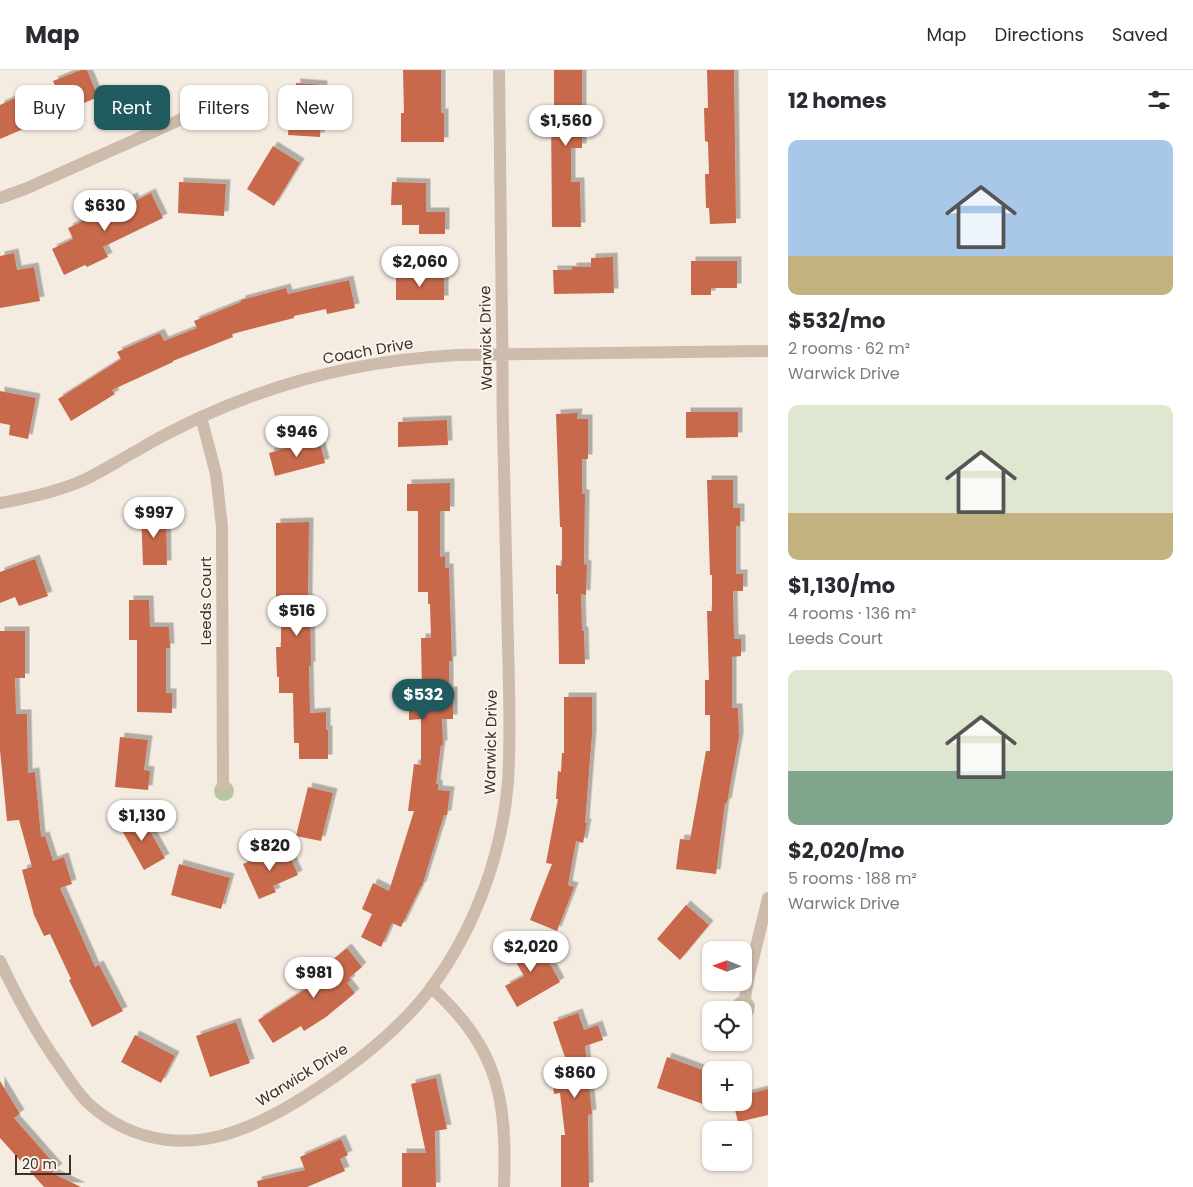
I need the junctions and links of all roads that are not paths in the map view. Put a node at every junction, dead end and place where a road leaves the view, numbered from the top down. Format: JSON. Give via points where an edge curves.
{"nodes":[{"id":1,"x":499,"y":70,"type":"edge"},
{"id":2,"x":180,"y":120,"type":"edge"},
{"id":3,"x":0,"y":198,"type":"edge"},
{"id":4,"x":768,"y":350,"type":"edge"},
{"id":5,"x":502,"y":354,"type":"junction"},
{"id":6,"x":201,"y":417,"type":"junction"},
{"id":7,"x":0,"y":503,"type":"edge"},
{"id":8,"x":224,"y":786,"type":"dead end"},
{"id":9,"x":768,"y":898,"type":"edge"},
{"id":10,"x":0,"y":961,"type":"edge"},
{"id":11,"x":431,"y":987,"type":"junction"},
{"id":12,"x":744,"y":1001,"type":"edge"},
{"id":13,"x":504,"y":1187,"type":"edge"}],
"edges":[{"from":1,"to":5,"type":"street","name":"Warwick Drive"},
{"from":2,"to":3,"type":"street"},
{"from":4,"to":5,"type":"street","name":"Coach Drive"},
{"from":5,"to":6,"type":"street","name":"Coach Drive","via":[[422,357],[363,366],[273,388]]},
{"from":5,"to":11,"type":"street","name":"Warwick Drive","via":[[508,782],[497,845],[477,906],[455,950]]},
{"from":6,"to":7,"type":"street","name":"Coach Drive","via":[[85,480],[33,498]]},
{"from":6,"to":8,"type":"street","name":"Leeds Court","via":[[216,474],[222,526]]},
{"from":9,"to":12,"type":"street"},
{"from":10,"to":11,"type":"street","name":"Warwick Drive","via":[[46,1046],[84,1098],[122,1126],[154,1139],[188,1142],[231,1133],[288,1106],[354,1063],[417,1005]]},
{"from":11,"to":13,"type":"street","via":[[474,1035],[495,1077],[503,1111]]}]}
